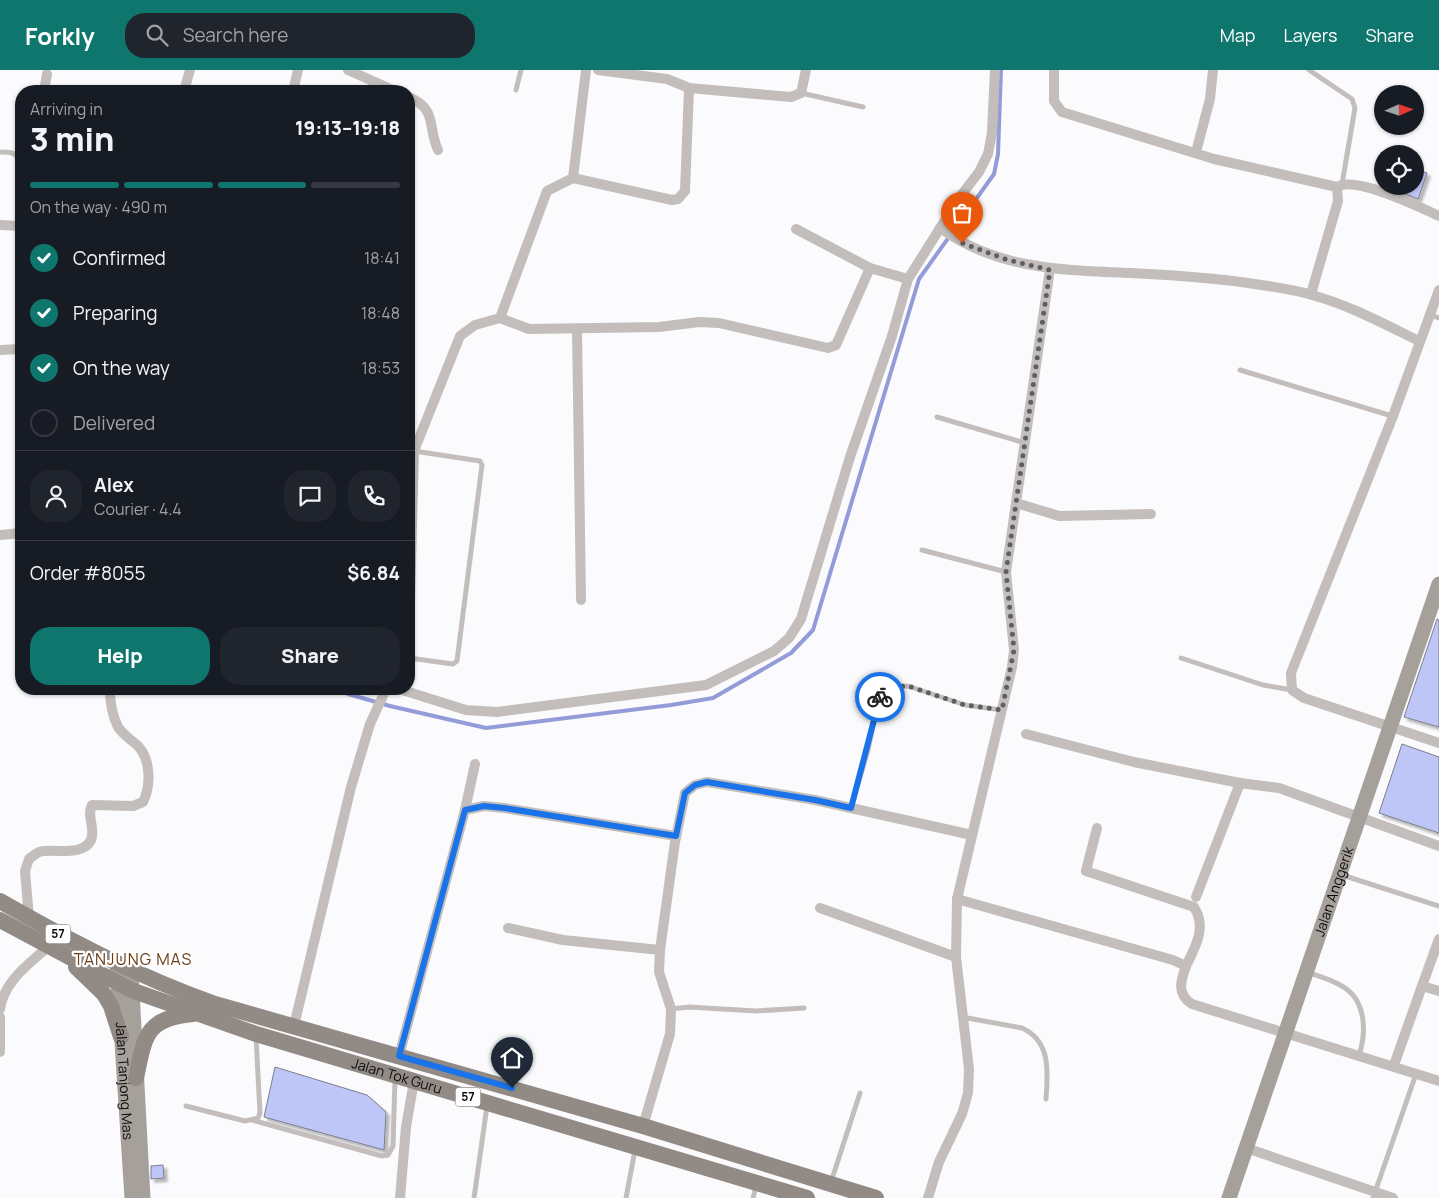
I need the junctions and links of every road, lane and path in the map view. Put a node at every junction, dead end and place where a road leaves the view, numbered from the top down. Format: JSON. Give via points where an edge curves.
{"nodes":[{"id":1,"x":190,"y":70,"type":"edge"},
{"id":2,"x":298,"y":70,"type":"edge"},
{"id":3,"x":348,"y":70,"type":"edge"},
{"id":4,"x":521,"y":70,"type":"edge"},
{"id":5,"x":586,"y":70,"type":"edge"},
{"id":6,"x":598,"y":70,"type":"edge"},
{"id":7,"x":806,"y":70,"type":"edge"},
{"id":8,"x":995,"y":70,"type":"edge"},
{"id":9,"x":1054,"y":70,"type":"edge"},
{"id":10,"x":1213,"y":70,"type":"edge"},
{"id":11,"x":1309,"y":70,"type":"edge"},
{"id":12,"x":47,"y":74,"type":"dead end"},
{"id":13,"x":45,"y":85,"type":"edge"},
{"id":14,"x":186,"y":85,"type":"edge"},
{"id":15,"x":294,"y":85,"type":"edge"},
{"id":16,"x":382,"y":85,"type":"edge"},
{"id":17,"x":689,"y":88,"type":"junction"},
{"id":18,"x":516,"y":90,"type":"dead end"},
{"id":19,"x":802,"y":93,"type":"junction"},
{"id":20,"x":415,"y":100,"type":"edge"},
{"id":21,"x":863,"y":107,"type":"dead end"},
{"id":22,"x":438,"y":150,"type":"dead end"},
{"id":23,"x":0,"y":152,"type":"edge"},
{"id":24,"x":1196,"y":152,"type":"junction"},
{"id":25,"x":15,"y":154,"type":"edge"},
{"id":26,"x":573,"y":178,"type":"junction"},
{"id":27,"x":1339,"y":185,"type":"junction"},
{"id":28,"x":1439,"y":216,"type":"edge"},
{"id":29,"x":0,"y":225,"type":"edge"},
{"id":30,"x":15,"y":226,"type":"edge"},
{"id":31,"x":796,"y":229,"type":"dead end"},
{"id":32,"x":943,"y":230,"type":"junction"},
{"id":33,"x":870,"y":268,"type":"junction"},
{"id":34,"x":1050,"y":270,"type":"junction"},
{"id":35,"x":908,"y":279,"type":"junction"},
{"id":36,"x":1439,"y":290,"type":"edge"},
{"id":37,"x":1311,"y":294,"type":"junction"},
{"id":38,"x":1434,"y":317,"type":"edge"},
{"id":39,"x":500,"y":318,"type":"junction"},
{"id":40,"x":577,"y":329,"type":"junction"},
{"id":41,"x":1419,"y":341,"type":"junction"},
{"id":42,"x":15,"y":349,"type":"edge"},
{"id":43,"x":0,"y":350,"type":"edge"},
{"id":44,"x":1240,"y":370,"type":"dead end"},
{"id":45,"x":1393,"y":416,"type":"junction"},
{"id":46,"x":937,"y":417,"type":"dead end"},
{"id":47,"x":1025,"y":443,"type":"junction"},
{"id":48,"x":415,"y":448,"type":"edge"},
{"id":49,"x":415,"y":451,"type":"edge"},
{"id":50,"x":1016,"y":503,"type":"junction"},
{"id":51,"x":1151,"y":514,"type":"dead end"},
{"id":52,"x":15,"y":534,"type":"edge"},
{"id":53,"x":0,"y":535,"type":"edge"},
{"id":54,"x":922,"y":550,"type":"dead end"},
{"id":55,"x":1006,"y":572,"type":"junction"},
{"id":56,"x":1439,"y":584,"type":"edge"},
{"id":57,"x":581,"y":600,"type":"dead end"},
{"id":58,"x":1181,"y":658,"type":"dead end"},
{"id":59,"x":415,"y":659,"type":"edge"},
{"id":60,"x":1292,"y":690,"type":"junction"},
{"id":61,"x":415,"y":694,"type":"edge"},
{"id":62,"x":111,"y":695,"type":"edge"},
{"id":63,"x":383,"y":695,"type":"edge"},
{"id":64,"x":1002,"y":710,"type":"junction"},
{"id":65,"x":1389,"y":725,"type":"junction"},
{"id":66,"x":1026,"y":734,"type":"dead end"},
{"id":67,"x":1439,"y":743,"type":"edge"},
{"id":68,"x":475,"y":764,"type":"dead end"},
{"id":69,"x":1240,"y":783,"type":"junction"},
{"id":70,"x":851,"y":808,"type":"junction"},
{"id":71,"x":465,"y":810,"type":"junction"},
{"id":72,"x":1359,"y":817,"type":"junction"},
{"id":73,"x":1097,"y":828,"type":"dead end"},
{"id":74,"x":972,"y":835,"type":"junction"},
{"id":75,"x":676,"y":836,"type":"junction"},
{"id":76,"x":1439,"y":846,"type":"edge"},
{"id":77,"x":1340,"y":874,"type":"junction"},
{"id":78,"x":1196,"y":897,"type":"dead end"},
{"id":79,"x":957,"y":900,"type":"junction"},
{"id":80,"x":0,"y":901,"type":"edge"},
{"id":81,"x":1439,"y":906,"type":"edge"},
{"id":82,"x":820,"y":908,"type":"dead end"},
{"id":83,"x":29,"y":918,"type":"junction"},
{"id":84,"x":0,"y":920,"type":"edge"},
{"id":85,"x":508,"y":928,"type":"dead end"},
{"id":86,"x":1439,"y":939,"type":"edge"},
{"id":87,"x":48,"y":946,"type":"junction"},
{"id":88,"x":660,"y":950,"type":"junction"},
{"id":89,"x":956,"y":957,"type":"junction"},
{"id":90,"x":75,"y":961,"type":"junction"},
{"id":91,"x":1186,"y":966,"type":"junction"},
{"id":92,"x":124,"y":968,"type":"junction"},
{"id":93,"x":1306,"y":972,"type":"junction"},
{"id":94,"x":125,"y":986,"type":"junction"},
{"id":95,"x":1422,"y":986,"type":"junction"},
{"id":96,"x":1439,"y":991,"type":"edge"},
{"id":97,"x":804,"y":1008,"type":"dead end"},
{"id":98,"x":0,"y":1009,"type":"edge"},
{"id":99,"x":671,"y":1009,"type":"junction"},
{"id":100,"x":198,"y":1014,"type":"junction"},
{"id":101,"x":0,"y":1017,"type":"edge"},
{"id":102,"x":962,"y":1017,"type":"junction"},
{"id":103,"x":294,"y":1026,"type":"junction"},
{"id":104,"x":1286,"y":1033,"type":"junction"},
{"id":105,"x":256,"y":1034,"type":"junction"},
{"id":106,"x":121,"y":1037,"type":"junction"},
{"id":107,"x":0,"y":1052,"type":"edge"},
{"id":108,"x":1359,"y":1055,"type":"junction"},
{"id":109,"x":399,"y":1056,"type":"junction"},
{"id":110,"x":1394,"y":1065,"type":"junction"},
{"id":111,"x":1416,"y":1074,"type":"junction"},
{"id":112,"x":395,"y":1076,"type":"junction"},
{"id":113,"x":136,"y":1078,"type":"junction"},
{"id":114,"x":414,"y":1081,"type":"junction"},
{"id":115,"x":1439,"y":1081,"type":"edge"},
{"id":116,"x":860,"y":1093,"type":"dead end"},
{"id":117,"x":1046,"y":1099,"type":"dead end"},
{"id":118,"x":488,"y":1103,"type":"junction"},
{"id":119,"x":186,"y":1106,"type":"dead end"},
{"id":120,"x":252,"y":1120,"type":"junction"},
{"id":121,"x":643,"y":1126,"type":"junction"},
{"id":122,"x":636,"y":1148,"type":"junction"},
{"id":123,"x":1246,"y":1148,"type":"junction"},
{"id":124,"x":830,"y":1185,"type":"junction"},
{"id":125,"x":755,"y":1191,"type":"edge"},
{"id":126,"x":1374,"y":1195,"type":"edge"},
{"id":127,"x":132,"y":1198,"type":"edge"},
{"id":128,"x":143,"y":1198,"type":"edge"},
{"id":129,"x":400,"y":1198,"type":"edge"},
{"id":130,"x":474,"y":1198,"type":"edge"},
{"id":131,"x":626,"y":1198,"type":"edge"},
{"id":132,"x":806,"y":1198,"type":"edge"},
{"id":133,"x":876,"y":1198,"type":"edge"},
{"id":134,"x":928,"y":1198,"type":"edge"},
{"id":135,"x":1229,"y":1198,"type":"edge"},
{"id":136,"x":1393,"y":1198,"type":"edge"}],
"edges":[{"from":1,"to":14,"type":"street"},
{"from":2,"to":15,"type":"street"},
{"from":3,"to":16,"type":"street"},
{"from":4,"to":18,"type":"lane"},
{"from":5,"to":26,"type":"street"},
{"from":6,"to":17,"type":"street","via":[[667,79]]},
{"from":7,"to":19,"type":"street"},
{"from":8,"to":32,"type":"street","via":[[988,154],[959,198]]},
{"from":9,"to":24,"type":"street","via":[[1054,100],[1062,112]]},
{"from":10,"to":24,"type":"street","via":[[1210,98]]},
{"from":11,"to":27,"type":"lane","via":[[1352,99],[1355,108]]},
{"from":12,"to":13,"type":"street"},
{"from":17,"to":19,"type":"street","via":[[791,97]]},
{"from":17,"to":26,"type":"street","via":[[685,191],[678,199]]},
{"from":19,"to":21,"type":"lane"},
{"from":20,"to":22,"type":"street","via":[[425,106],[431,117]]},
{"from":23,"to":25,"type":"lane"},
{"from":24,"to":27,"type":"street"},
{"from":26,"to":39,"type":"street","via":[[547,191]]},
{"from":27,"to":28,"type":"street","via":[[1350,184],[1389,195]]},
{"from":27,"to":37,"type":"street","via":[[1338,201]]},
{"from":29,"to":30,"type":"street"},
{"from":31,"to":33,"type":"street"},
{"from":32,"to":34,"type":"street","via":[[956,239],[1008,260]]},
{"from":32,"to":35,"type":"street"},
{"from":33,"to":35,"type":"street"},
{"from":33,"to":40,"type":"street","via":[[836,345],[828,348],[719,323]]},
{"from":34,"to":37,"type":"street","via":[[1164,275],[1247,283]]},
{"from":34,"to":47,"type":"street"},
{"from":35,"to":61,"type":"street","via":[[801,619],[789,638],[774,651],[706,684],[497,712],[466,710]]},
{"from":36,"to":38,"type":"street"},
{"from":37,"to":41,"type":"street","via":[[1364,314]]},
{"from":38,"to":41,"type":"street"},
{"from":39,"to":40,"type":"street","via":[[528,329]]},
{"from":39,"to":48,"type":"street","via":[[475,325],[460,336]]},
{"from":40,"to":57,"type":"street"},
{"from":41,"to":45,"type":"street"},
{"from":42,"to":43,"type":"street"},
{"from":44,"to":45,"type":"lane"},
{"from":45,"to":60,"type":"street","via":[[1291,673]]},
{"from":46,"to":47,"type":"lane"},
{"from":47,"to":50,"type":"street"},
{"from":49,"to":59,"type":"lane","via":[[480,462],[482,465],[457,661],[452,664]]},
{"from":50,"to":51,"type":"street","via":[[1059,516]]},
{"from":50,"to":55,"type":"street"},
{"from":52,"to":53,"type":"street"},
{"from":54,"to":55,"type":"lane"},
{"from":55,"to":64,"type":"street","via":[[1014,650]]},
{"from":56,"to":65,"type":"main road","name":"Jalan Anggerik"},
{"from":58,"to":60,"type":"lane"},
{"from":60,"to":65,"type":"street","via":[[1304,698]]},
{"from":62,"to":83,"type":"street","via":[[113,715],[119,729],[139,747],[146,759],[148,793],[143,802],[133,806],[92,805],[89,810],[93,834],[90,842],[81,848],[38,852],[29,859],[25,871]]},
{"from":63,"to":103,"type":"street","via":[[370,724],[351,787]]},
{"from":64,"to":70,"type":"lane","via":[[965,705],[908,686],[889,687],[879,698]]},
{"from":64,"to":74,"type":"street"},
{"from":65,"to":67,"type":"street"},
{"from":65,"to":72,"type":"main road","name":"Jalan Anggerik"},
{"from":66,"to":69,"type":"street","via":[[1134,762]]},
{"from":68,"to":71,"type":"street"},
{"from":69,"to":72,"type":"street","via":[[1280,788]]},
{"from":69,"to":78,"type":"street"},
{"from":70,"to":74,"type":"street"},
{"from":70,"to":75,"type":"street","via":[[707,782],[695,785],[685,793]]},
{"from":71,"to":75,"type":"street","via":[[484,806],[504,808]]},
{"from":71,"to":109,"type":"street"},
{"from":72,"to":76,"type":"street"},
{"from":72,"to":77,"type":"main road","name":"Jalan Anggerik"},
{"from":73,"to":91,"type":"street","via":[[1086,871],[1194,907],[1200,916],[1199,936]]},
{"from":74,"to":79,"type":"street"},
{"from":75,"to":88,"type":"street"},
{"from":77,"to":81,"type":"lane"},
{"from":77,"to":93,"type":"main road","name":"Jalan Anggerik"},
{"from":79,"to":89,"type":"street"},
{"from":79,"to":91,"type":"street"},
{"from":80,"to":83,"type":"main road","name":"Jalan Tok Guru","number":"57"},
{"from":82,"to":89,"type":"street"},
{"from":83,"to":92,"type":"main road","name":"Jalan Tok Guru","number":"57"},
{"from":84,"to":87,"type":"main road","name":"Jalan Tok Guru","number":"57"},
{"from":85,"to":88,"type":"street","via":[[563,940]]},
{"from":86,"to":95,"type":"street"},
{"from":87,"to":90,"type":"main road","name":"Jalan Tok Guru","number":"57"},
{"from":87,"to":98,"type":"street","via":[[15,977]]},
{"from":88,"to":99,"type":"street","via":[[659,972]]},
{"from":89,"to":102,"type":"street"},
{"from":90,"to":94,"type":"main road","name":"Jalan Tok Guru","number":"57"},
{"from":90,"to":106,"type":"main road","via":[[78,970],[104,994]]},
{"from":91,"to":104,"type":"street","via":[[1180,985],[1188,1002]]},
{"from":92,"to":94,"type":"main road","name":"Jalan Tanjong Mas"},
{"from":92,"to":103,"type":"main road","name":"Jalan Tok Guru","number":"57","via":[[215,1004]]},
{"from":93,"to":104,"type":"main road","name":"Jalan Anggerik"},
{"from":93,"to":108,"type":"lane","via":[[1342,985],[1354,995],[1362,1010],[1364,1027]]},
{"from":94,"to":100,"type":"main road","name":"Jalan Tok Guru","number":"57"},
{"from":94,"to":106,"type":"main road","name":"Jalan Tanjong Mas"},
{"from":94,"to":113,"type":"main road","name":"Jalan Tanjong Mas"},
{"from":95,"to":96,"type":"street"},
{"from":95,"to":110,"type":"street"},
{"from":97,"to":99,"type":"lane","via":[[756,1011]]},
{"from":99,"to":121,"type":"street","via":[[670,1034]]},
{"from":100,"to":105,"type":"main road","name":"Jalan Tok Guru","number":"57"},
{"from":100,"to":113,"type":"main road","via":[[167,1017],[157,1023],[144,1044]]},
{"from":101,"to":107,"type":"street"},
{"from":102,"to":117,"type":"lane","via":[[1031,1032],[1045,1052]]},
{"from":102,"to":134,"type":"street","via":[[969,1069],[968,1093],[962,1114],[938,1162]]},
{"from":103,"to":109,"type":"main road","name":"Jalan Tok Guru","number":"57"},
{"from":104,"to":108,"type":"street"},
{"from":104,"to":123,"type":"main road","name":"Jalan Anggerik"},
{"from":105,"to":112,"type":"main road","name":"Jalan Tok Guru","number":"57"},
{"from":105,"to":120,"type":"lane","via":[[260,1113]]},
{"from":106,"to":127,"type":"main road","name":"Jalan Tanjong Mas"},
{"from":108,"to":110,"type":"street"},
{"from":109,"to":121,"type":"main road","name":"Jalan Tok Guru","number":"57"},
{"from":110,"to":111,"type":"street"},
{"from":111,"to":115,"type":"street"},
{"from":111,"to":126,"type":"lane"},
{"from":112,"to":114,"type":"main road","name":"Jalan Tok Guru","number":"57"},
{"from":112,"to":120,"type":"lane","via":[[393,1146],[388,1155]]},
{"from":113,"to":128,"type":"main road","name":"Jalan Tanjong Mas"},
{"from":114,"to":118,"type":"main road","name":"Jalan Tok Guru","number":"57"},
{"from":114,"to":129,"type":"street"},
{"from":116,"to":124,"type":"lane"},
{"from":118,"to":122,"type":"main road","name":"Jalan Tok Guru","number":"57"},
{"from":118,"to":130,"type":"lane"},
{"from":119,"to":120,"type":"lane"},
{"from":121,"to":124,"type":"main road","name":"Jalan Tok Guru","number":"57"},
{"from":122,"to":125,"type":"main road","name":"Jalan Tok Guru","number":"57"},
{"from":122,"to":131,"type":"lane"},
{"from":123,"to":126,"type":"street"},
{"from":123,"to":135,"type":"main road","name":"Jalan Anggerik"},
{"from":124,"to":133,"type":"main road","name":"Jalan Tok Guru","number":"57"},
{"from":125,"to":132,"type":"main road","name":"Jalan Tok Guru","number":"57"},
{"from":126,"to":136,"type":"street"}]}
